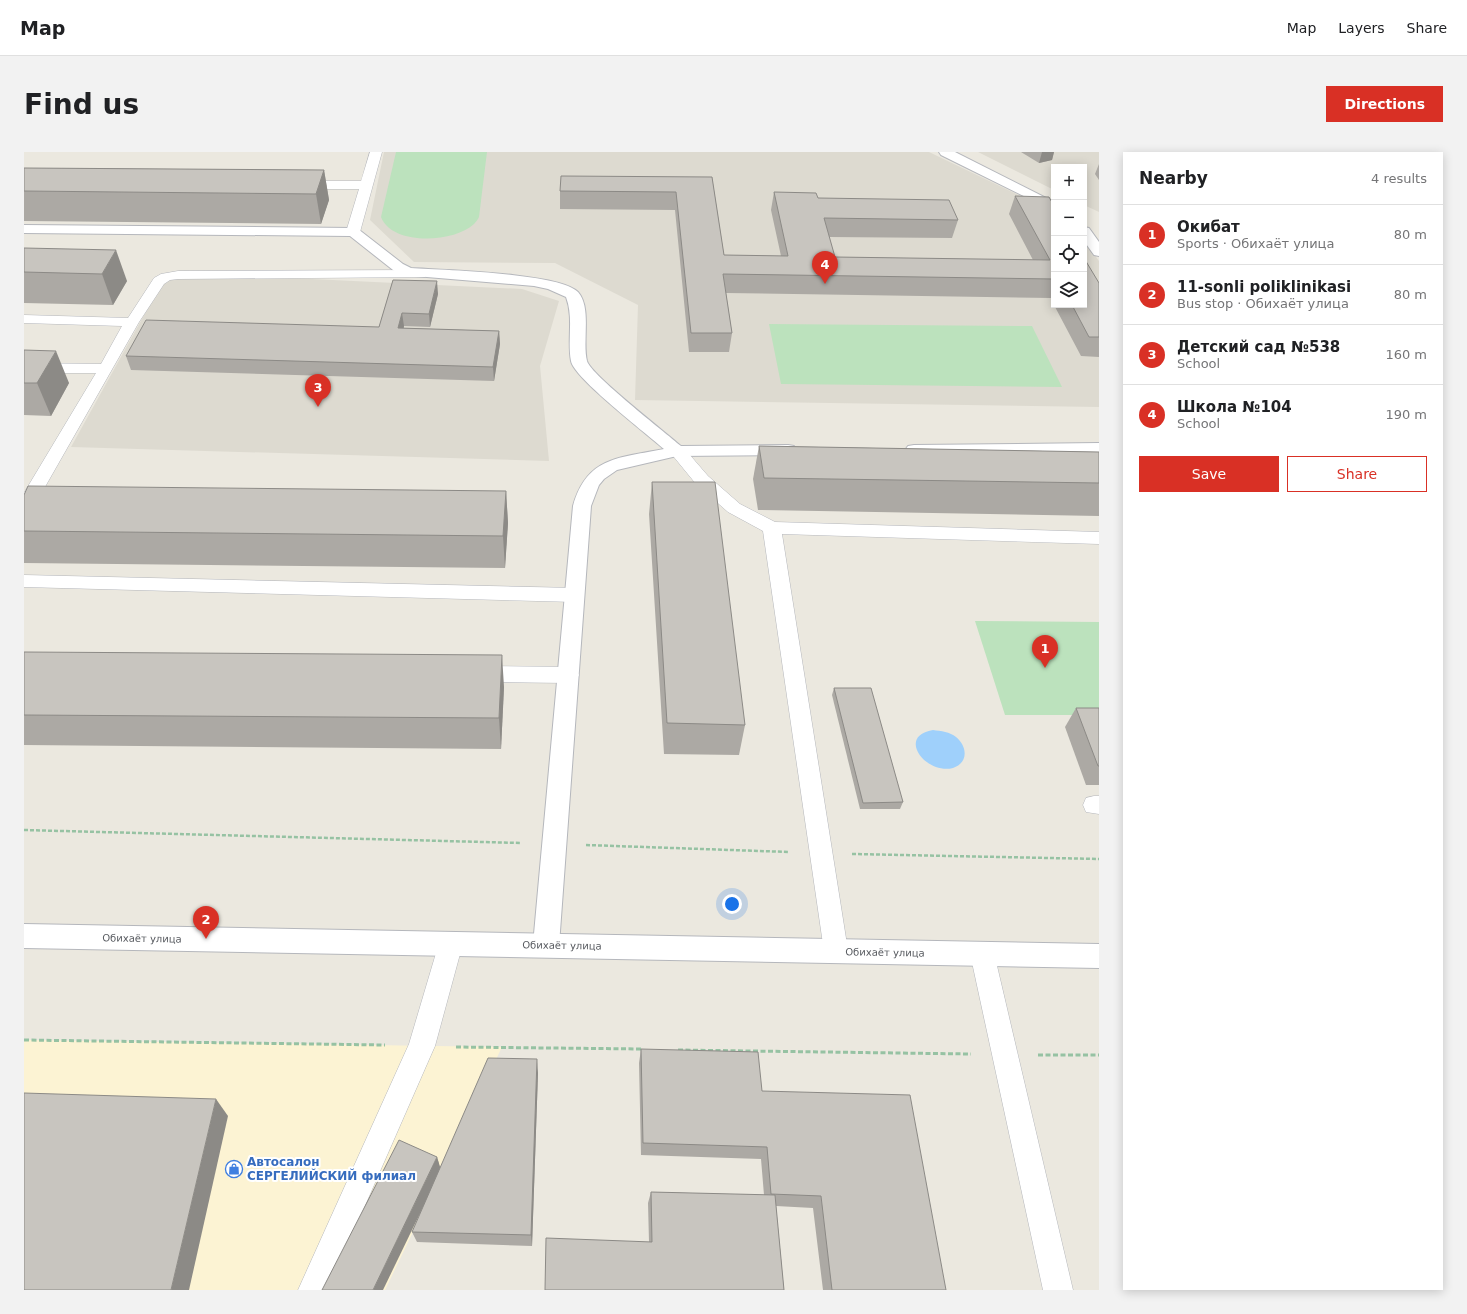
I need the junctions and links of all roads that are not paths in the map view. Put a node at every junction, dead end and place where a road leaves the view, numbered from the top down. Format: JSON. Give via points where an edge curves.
{"nodes":[{"id":1,"x":376,"y":152,"type":"edge"},
{"id":2,"x":945,"y":152,"type":"edge"},
{"id":3,"x":286,"y":185,"type":"edge"},
{"id":4,"x":365,"y":185,"type":"junction"},
{"id":5,"x":1051,"y":205,"type":"edge"},
{"id":6,"x":24,"y":229,"type":"edge"},
{"id":7,"x":353,"y":232,"type":"junction"},
{"id":8,"x":1087,"y":235,"type":"edge"},
{"id":9,"x":1099,"y":252,"type":"edge"},
{"id":10,"x":420,"y":274,"type":"junction"},
{"id":11,"x":24,"y":319,"type":"edge"},
{"id":12,"x":132,"y":322,"type":"junction"},
{"id":13,"x":24,"y":368,"type":"edge"},
{"id":14,"x":106,"y":369,"type":"junction"},
{"id":15,"x":1099,"y":448,"type":"edge"},
{"id":16,"x":805,"y":450,"type":"edge"},
{"id":17,"x":900,"y":450,"type":"edge"},
{"id":18,"x":677,"y":451,"type":"junction"},
{"id":19,"x":31,"y":484,"type":"edge"},
{"id":20,"x":24,"y":508,"type":"edge"},
{"id":21,"x":772,"y":528,"type":"junction"},
{"id":22,"x":1099,"y":538,"type":"edge"},
{"id":23,"x":24,"y":581,"type":"edge"},
{"id":24,"x":575,"y":595,"type":"junction"},
{"id":25,"x":458,"y":674,"type":"edge"},
{"id":26,"x":569,"y":675,"type":"junction"},
{"id":27,"x":24,"y":936,"type":"edge"},
{"id":28,"x":451,"y":943,"type":"junction"},
{"id":29,"x":546,"y":945,"type":"junction"},
{"id":30,"x":836,"y":951,"type":"junction"},
{"id":31,"x":982,"y":953,"type":"junction"},
{"id":32,"x":1099,"y":956,"type":"edge"},
{"id":33,"x":313,"y":1290,"type":"edge"},
{"id":34,"x":1058,"y":1290,"type":"edge"}],
"edges":[{"from":1,"to":4,"type":"lane"},
{"from":2,"to":5,"type":"street"},
{"from":3,"to":4,"type":"lane"},
{"from":4,"to":7,"type":"lane"},
{"from":6,"to":7,"type":"street"},
{"from":7,"to":10,"type":"street","via":[[398,267]]},
{"from":8,"to":9,"type":"street"},
{"from":10,"to":12,"type":"lane","via":[[166,277],[159,281]]},
{"from":10,"to":18,"type":"street","via":[[534,282],[566,291],[572,296],[577,308],[579,362],[594,381]]},
{"from":11,"to":12,"type":"lane"},
{"from":12,"to":14,"type":"lane"},
{"from":13,"to":14,"type":"lane"},
{"from":14,"to":19,"type":"lane"},
{"from":15,"to":17,"type":"street"},
{"from":16,"to":18,"type":"street"},
{"from":18,"to":21,"type":"lane","via":[[702,480],[734,508]]},
{"from":18,"to":24,"type":"street","via":[[611,466],[591,483],[582,506]]},
{"from":19,"to":20,"type":"lane"},
{"from":21,"to":22,"type":"lane"},
{"from":21,"to":30,"type":"lane"},
{"from":23,"to":24,"type":"lane"},
{"from":24,"to":26,"type":"street"},
{"from":25,"to":26,"type":"lane"},
{"from":26,"to":29,"type":"street"},
{"from":27,"to":28,"type":"street","name":"Обихаёт улица"},
{"from":28,"to":29,"type":"street","name":"Обихаёт улица"},
{"from":28,"to":33,"type":"lane","via":[[422,1046]]},
{"from":29,"to":30,"type":"street","name":"Обихаёт улица"},
{"from":30,"to":31,"type":"street","name":"Обихаёт улица"},
{"from":31,"to":32,"type":"street","name":"Обихаёт улица"},
{"from":31,"to":34,"type":"lane"}]}
